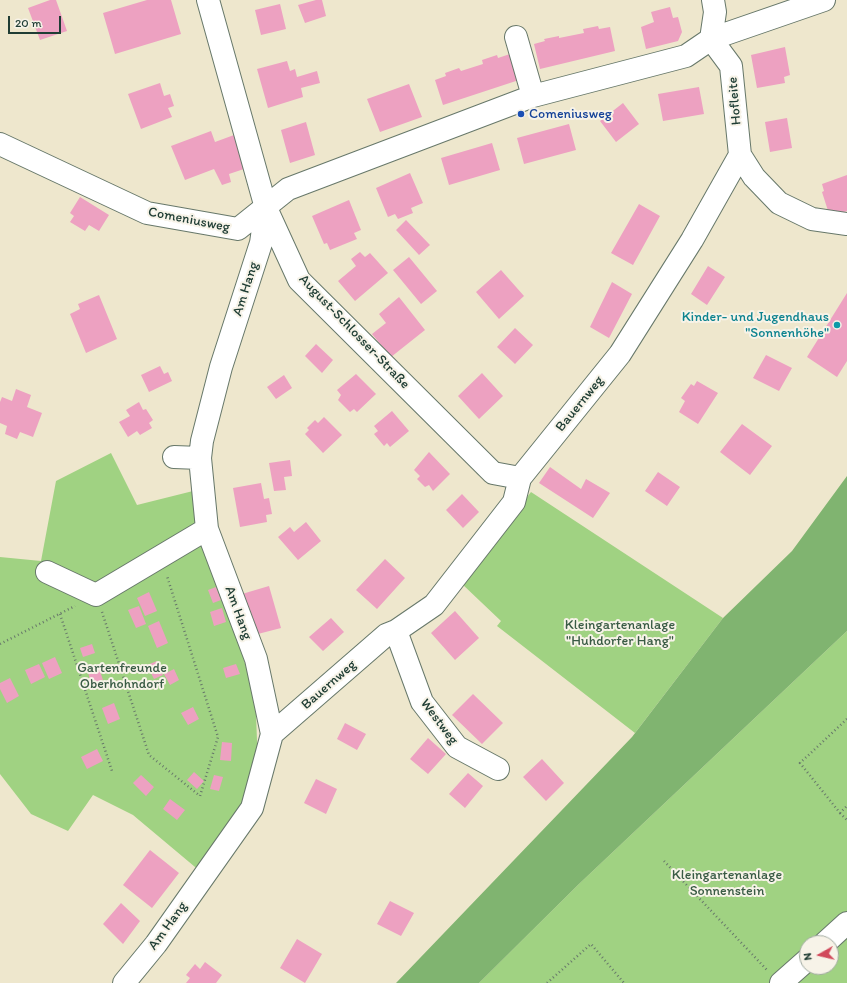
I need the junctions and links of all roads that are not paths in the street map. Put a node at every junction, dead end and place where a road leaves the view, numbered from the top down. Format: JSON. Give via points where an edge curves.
{"nodes":[{"id":1,"x":208,"y":0,"type":"edge"},
{"id":2,"x":713,"y":0,"type":"edge"},
{"id":3,"x":824,"y":0,"type":"edge"},
{"id":4,"x":516,"y":37,"type":"dead end"},
{"id":5,"x":711,"y":39,"type":"junction"},
{"id":6,"x":533,"y":96,"type":"junction"},
{"id":7,"x":0,"y":144,"type":"edge"},
{"id":8,"x":740,"y":155,"type":"junction"},
{"id":9,"x":266,"y":208,"type":"junction"},
{"id":10,"x":847,"y":224,"type":"edge"},
{"id":11,"x":174,"y":457,"type":"dead end"},
{"id":12,"x":200,"y":458,"type":"junction"},
{"id":13,"x":520,"y":478,"type":"junction"},
{"id":14,"x":208,"y":529,"type":"junction"},
{"id":15,"x":47,"y":572,"type":"dead end"},
{"id":16,"x":391,"y":633,"type":"junction"},
{"id":17,"x":272,"y":734,"type":"junction"},
{"id":18,"x":498,"y":769,"type":"dead end"},
{"id":19,"x":847,"y":923,"type":"edge"},
{"id":20,"x":834,"y":935,"type":"edge"},
{"id":21,"x":799,"y":964,"type":"edge"},
{"id":22,"x":775,"y":977,"type":"edge"},
{"id":23,"x":124,"y":983,"type":"edge"}],
"edges":[{"from":1,"to":9,"type":"street","name":"August-Schlosser-Straße"},
{"from":2,"to":5,"type":"street","via":[[715,12]]},
{"from":3,"to":5,"type":"street"},
{"from":4,"to":6,"type":"street"},
{"from":5,"to":6,"type":"street","name":"Comeniusweg","via":[[686,56]]},
{"from":5,"to":8,"type":"street","name":"Hofleite","via":[[731,66]]},
{"from":6,"to":9,"type":"street","name":"Comeniusweg","via":[[288,189]]},
{"from":7,"to":9,"type":"street","name":"Comeniusweg","via":[[147,213],[238,229]]},
{"from":8,"to":10,"type":"street","name":"Hofleite","via":[[754,177],[779,203],[812,219]]},
{"from":8,"to":13,"type":"street","name":"Bauernweg","via":[[692,240],[620,354]]},
{"from":9,"to":12,"type":"street","name":"Am Hang","via":[[261,243],[221,367]]},
{"from":9,"to":13,"type":"street","name":"August-Schlosser-Straße","via":[[299,280],[493,473]]},
{"from":11,"to":12,"type":"street"},
{"from":12,"to":14,"type":"street","name":"Am Hang"},
{"from":13,"to":16,"type":"street","name":"Bauernweg","via":[[514,502],[434,605]]},
{"from":14,"to":15,"type":"street","via":[[96,595]]},
{"from":14,"to":17,"type":"street","name":"Am Hang","via":[[256,659]]},
{"from":16,"to":17,"type":"street","name":"Bauernweg"},
{"from":16,"to":18,"type":"street","name":"Westweg","via":[[422,702],[457,747]]},
{"from":17,"to":23,"type":"street","name":"Am Hang","via":[[252,808],[156,944]]},
{"from":19,"to":20,"type":"street"},
{"from":21,"to":22,"type":"street"}]}
